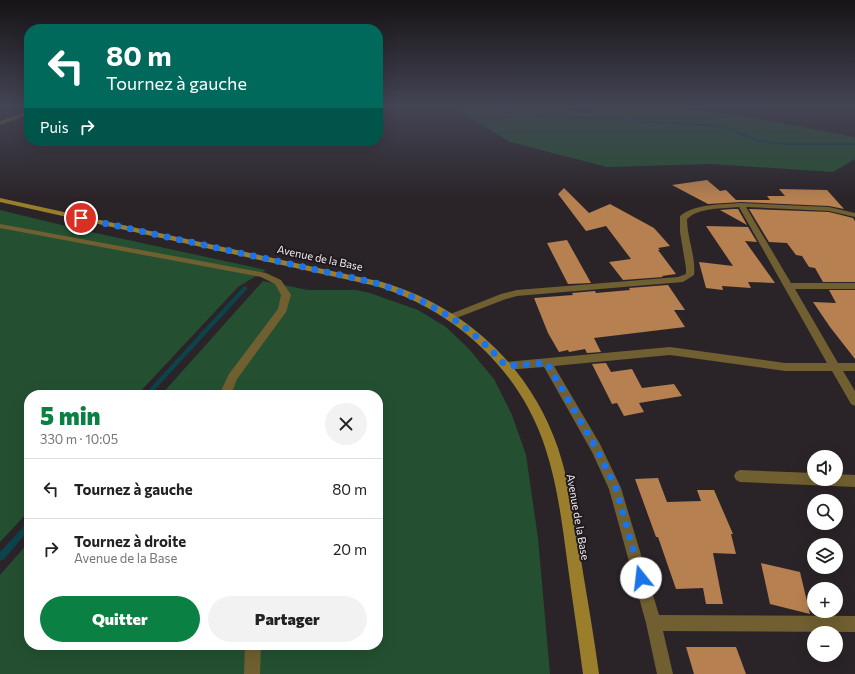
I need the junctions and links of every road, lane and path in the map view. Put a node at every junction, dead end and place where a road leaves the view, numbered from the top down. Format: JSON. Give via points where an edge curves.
{"nodes":[{"id":1,"x":0,"y":200,"type":"edge"},
{"id":2,"x":741,"y":205,"type":"junction"},
{"id":3,"x":855,"y":215,"type":"edge"},
{"id":4,"x":0,"y":226,"type":"edge"},
{"id":5,"x":790,"y":286,"type":"junction"},
{"id":6,"x":855,"y":286,"type":"edge"},
{"id":7,"x":451,"y":317,"type":"junction"},
{"id":8,"x":547,"y":363,"type":"junction"},
{"id":9,"x":506,"y":366,"type":"junction"},
{"id":10,"x":855,"y":367,"type":"edge"},
{"id":11,"x":837,"y":368,"type":"junction"},
{"id":12,"x":227,"y":390,"type":"edge"},
{"id":13,"x":855,"y":401,"type":"edge"},
{"id":14,"x":740,"y":476,"type":"dead end"},
{"id":15,"x":855,"y":481,"type":"edge"},
{"id":16,"x":654,"y":623,"type":"junction"},
{"id":17,"x":855,"y":624,"type":"edge"},
{"id":18,"x":253,"y":650,"type":"edge"},
{"id":19,"x":252,"y":674,"type":"edge"},
{"id":20,"x":592,"y":674,"type":"edge"},
{"id":21,"x":665,"y":674,"type":"edge"}],
"edges":[{"from":1,"to":7,"type":"main road","name":"Avenue de la Base","via":[[372,282],[428,303]]},
{"from":2,"to":3,"type":"street","via":[[808,207]]},
{"from":2,"to":5,"type":"street"},
{"from":2,"to":7,"type":"street","via":[[700,209],[690,212],[683,218],[683,234],[691,269],[690,274],[680,280],[504,296]]},
{"from":4,"to":12,"type":"street","via":[[263,275],[278,282],[286,295],[283,310],[233,377]]},
{"from":5,"to":6,"type":"street"},
{"from":5,"to":11,"type":"street"},
{"from":7,"to":9,"type":"main road","name":"Avenue de la Base","via":[[476,336]]},
{"from":8,"to":9,"type":"street"},
{"from":8,"to":11,"type":"street","via":[[678,351],[785,367]]},
{"from":8,"to":16,"type":"street","via":[[616,488]]},
{"from":9,"to":20,"type":"main road","name":"Avenue de la Base","via":[[537,412],[562,485]]},
{"from":10,"to":11,"type":"street"},
{"from":11,"to":13,"type":"street"},
{"from":14,"to":15,"type":"street"},
{"from":16,"to":17,"type":"street"},
{"from":16,"to":21,"type":"street"},
{"from":18,"to":19,"type":"street"}]}
